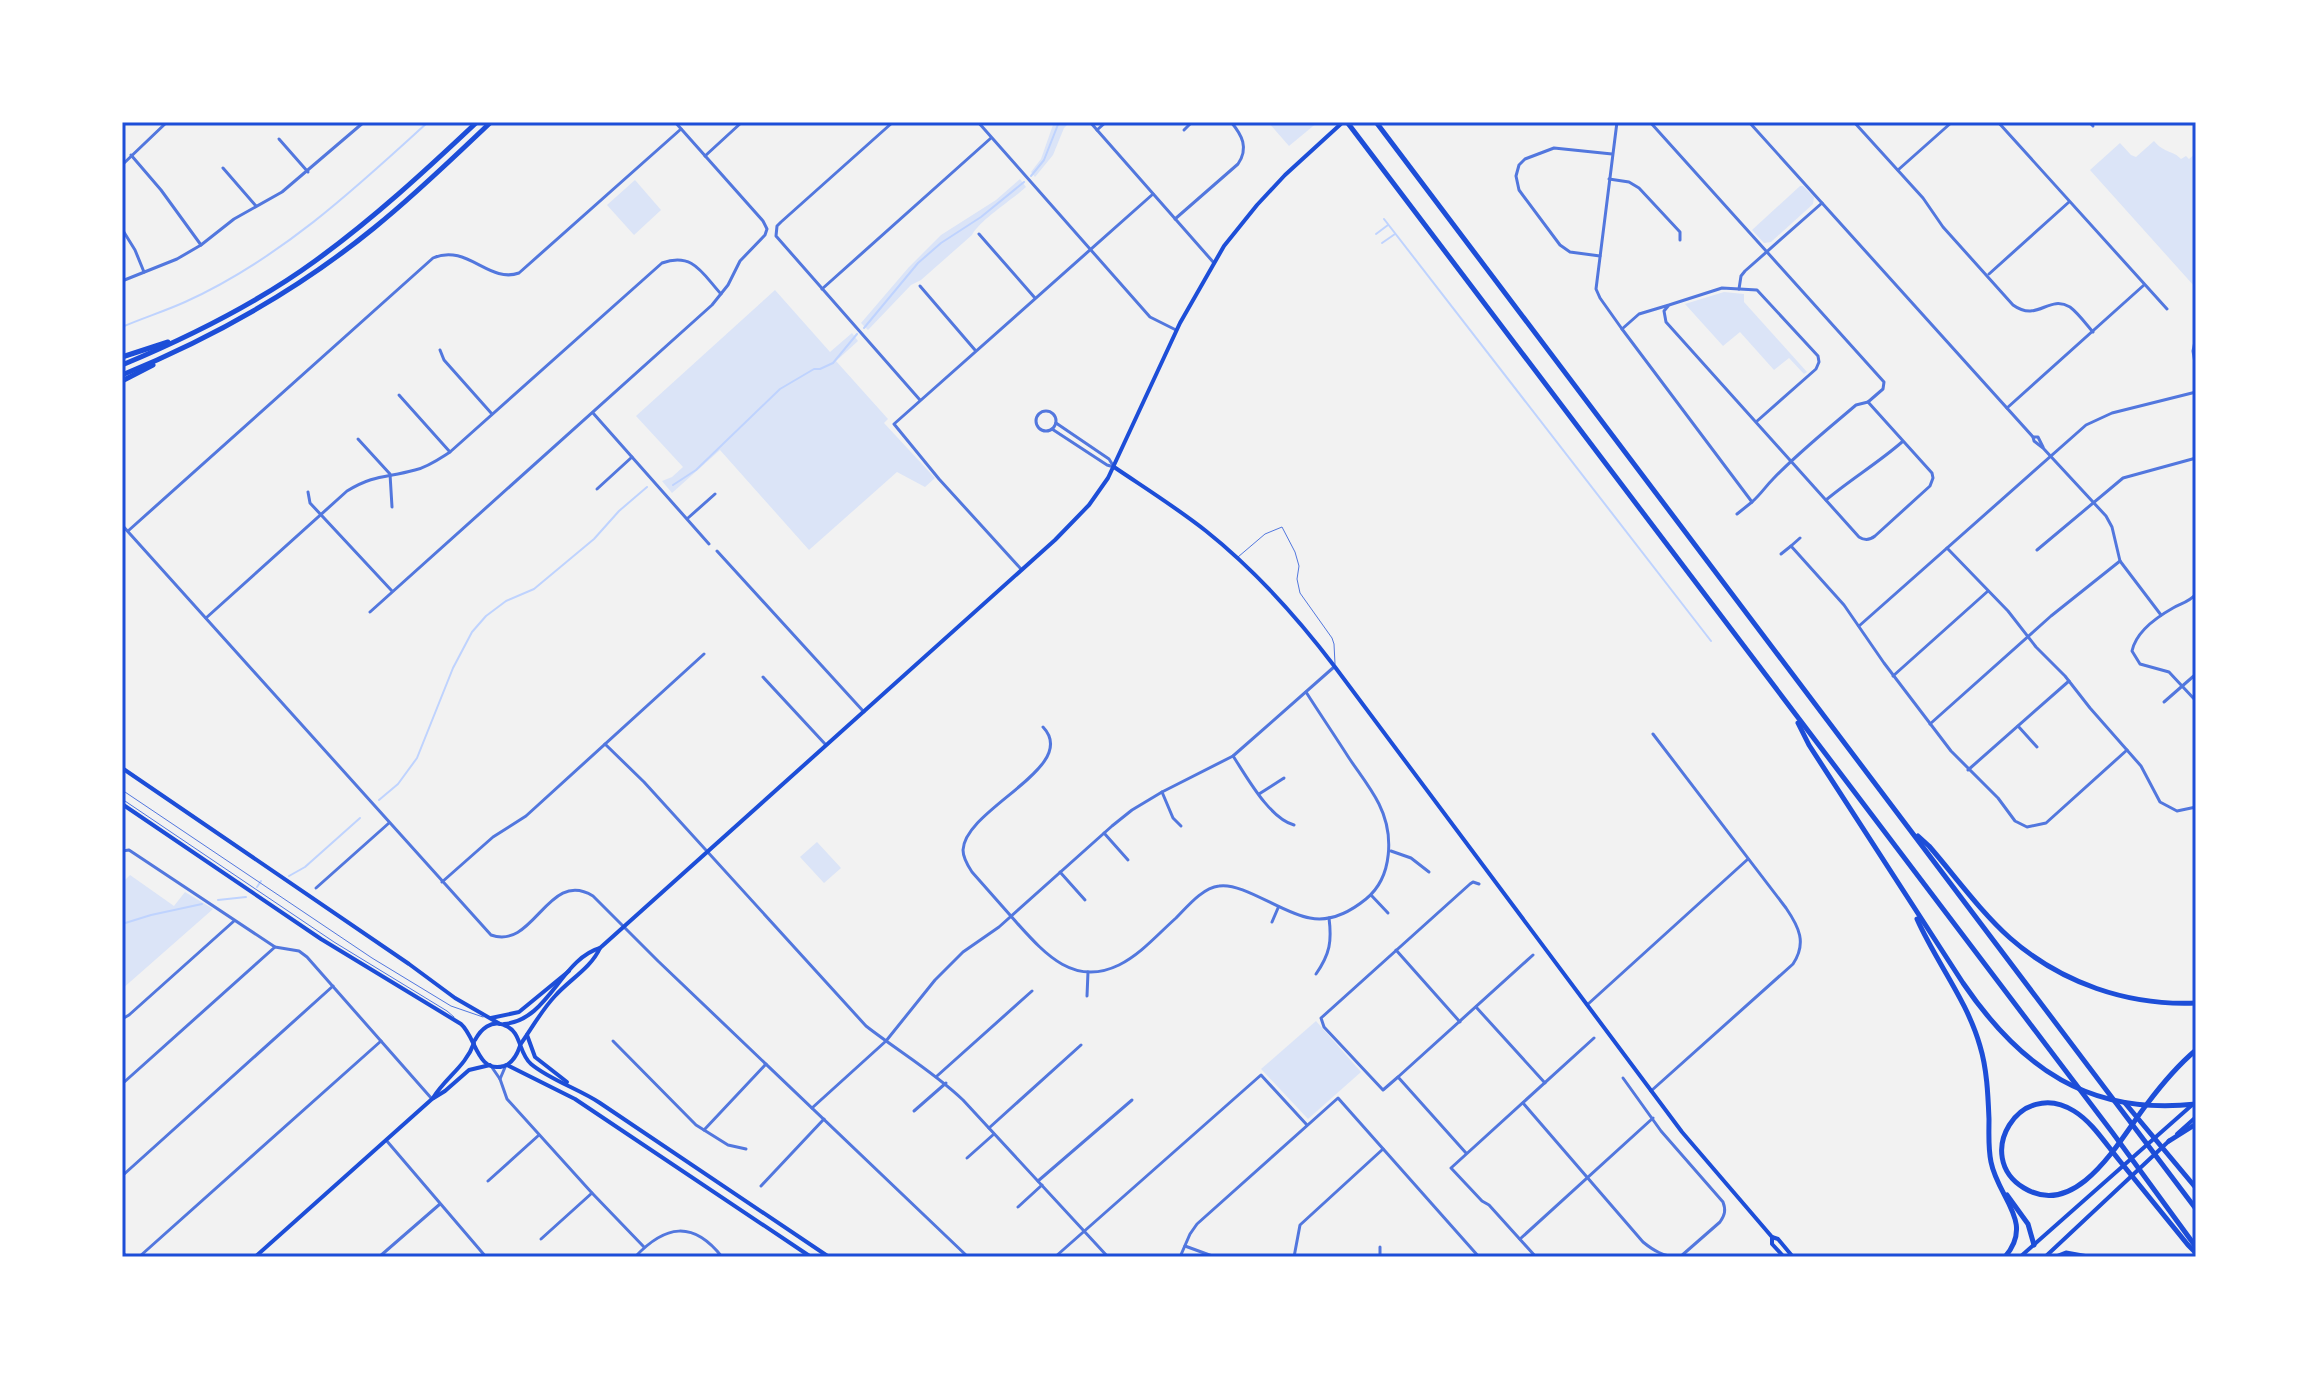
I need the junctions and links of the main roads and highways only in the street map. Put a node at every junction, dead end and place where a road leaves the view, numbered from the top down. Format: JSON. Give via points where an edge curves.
{"nodes":[{"id":1,"x":477,"y":122,"type":"edge"},
{"id":2,"x":491,"y":122,"type":"edge"},
{"id":3,"x":1345,"y":122,"type":"edge"},
{"id":4,"x":1376,"y":122,"type":"edge"},
{"id":5,"x":196,"y":332,"type":"junction"},
{"id":6,"x":122,"y":357,"type":"edge"},
{"id":7,"x":122,"y":365,"type":"edge"},
{"id":8,"x":122,"y":378,"type":"edge"},
{"id":9,"x":1114,"y":467,"type":"junction"},
{"id":10,"x":1790,"y":708,"type":"junction"},
{"id":11,"x":122,"y":768,"type":"edge"},
{"id":12,"x":122,"y":802,"type":"edge"},
{"id":13,"x":1913,"y":832,"type":"junction"},
{"id":14,"x":1911,"y":903,"type":"junction"},
{"id":15,"x":600,"y":948,"type":"junction"},
{"id":16,"x":569,"y":971,"type":"junction"},
{"id":17,"x":2196,"y":1003,"type":"edge"},
{"id":18,"x":490,"y":1019,"type":"junction"},
{"id":19,"x":501,"y":1024,"type":"junction"},
{"id":20,"x":527,"y":1035,"type":"junction"},
{"id":21,"x":474,"y":1043,"type":"junction"},
{"id":22,"x":520,"y":1045,"type":"junction"},
{"id":23,"x":2196,"y":1050,"type":"edge"},
{"id":24,"x":506,"y":1065,"type":"junction"},
{"id":25,"x":490,"y":1066,"type":"junction"},
{"id":26,"x":2103,"y":1085,"type":"junction"},
{"id":27,"x":572,"y":1086,"type":"junction"},
{"id":28,"x":432,"y":1099,"type":"junction"},
{"id":29,"x":2196,"y":1103,"type":"edge"},
{"id":30,"x":2196,"y":1117,"type":"edge"},
{"id":31,"x":2196,"y":1124,"type":"edge"},
{"id":32,"x":2169,"y":1141,"type":"junction"},
{"id":33,"x":1997,"y":1182,"type":"junction"},
{"id":34,"x":2196,"y":1188,"type":"edge"},
{"id":35,"x":2196,"y":1209,"type":"edge"},
{"id":36,"x":1772,"y":1237,"type":"junction"},
{"id":37,"x":2034,"y":1245,"type":"junction"},
{"id":38,"x":2196,"y":1250,"type":"edge"},
{"id":39,"x":255,"y":1257,"type":"edge"},
{"id":40,"x":811,"y":1257,"type":"edge"},
{"id":41,"x":829,"y":1257,"type":"edge"},
{"id":42,"x":1784,"y":1257,"type":"edge"},
{"id":43,"x":1793,"y":1257,"type":"edge"},
{"id":44,"x":2005,"y":1257,"type":"edge"},
{"id":45,"x":2020,"y":1257,"type":"edge"},
{"id":46,"x":2045,"y":1257,"type":"edge"},
{"id":47,"x":2056,"y":1257,"type":"edge"},
{"id":48,"x":2088,"y":1257,"type":"edge"}],
"edges":[{"from":1,"to":5,"type":"highway","via":[[315,261]]},
{"from":2,"to":8,"type":"highway","via":[[322,268]]},
{"from":3,"to":9,"type":"main road","via":[[1257,205],[1214,263],[1176,330]]},
{"from":3,"to":10,"type":"highway"},
{"from":4,"to":13,"type":"highway"},
{"from":5,"to":6,"type":"highway"},
{"from":5,"to":7,"type":"highway"},
{"from":9,"to":15,"type":"main road","via":[[1080,515],[1022,570]]},
{"from":9,"to":36,"type":"main road","via":[[1191,519],[1284,605],[1702,1158]]},
{"from":10,"to":14,"type":"highway"},
{"from":10,"to":38,"type":"highway"},
{"from":11,"to":18,"type":"main road"},
{"from":12,"to":21,"type":"main road","via":[[321,939],[461,1024]]},
{"from":13,"to":17,"type":"highway","via":[[2020,946],[2067,976],[2118,995]]},
{"from":13,"to":26,"type":"highway"},
{"from":14,"to":29,"type":"highway","via":[[1991,1022],[2036,1065],[2099,1096],[2165,1106]]},
{"from":14,"to":33,"type":"highway","via":[[1980,1046]]},
{"from":15,"to":16,"type":"main road"},
{"from":15,"to":20,"type":"main road","via":[[541,1012]]},
{"from":16,"to":18,"type":"main road","via":[[519,1012]]},
{"from":16,"to":19,"type":"main road","via":[[524,1019]]},
{"from":18,"to":19,"type":"main road"},
{"from":19,"to":21,"type":"main road","via":[[483,1029]]},
{"from":19,"to":22,"type":"main road","via":[[514,1032]]},
{"from":20,"to":22,"type":"main road"},
{"from":20,"to":27,"type":"main road","via":[[535,1057]]},
{"from":21,"to":25,"type":"main road"},
{"from":21,"to":28,"type":"main road","via":[[467,1060]]},
{"from":22,"to":24,"type":"main road"},
{"from":22,"to":27,"type":"main road","via":[[529,1063]]},
{"from":23,"to":38,"type":"highway","via":[[2168,1077],[2144,1107],[2107,1160],[2070,1190],[2038,1194],[2020,1186],[2002,1153],[2014,1118],[2035,1105],[2057,1104],[2074,1111],[2095,1130]]},
{"from":24,"to":25,"type":"main road"},
{"from":24,"to":40,"type":"main road","via":[[575,1099]]},
{"from":25,"to":28,"type":"main road","via":[[469,1070]]},
{"from":26,"to":34,"type":"highway","via":[[2128,1106]]},
{"from":26,"to":35,"type":"highway"},
{"from":27,"to":41,"type":"main road"},
{"from":28,"to":39,"type":"main road"},
{"from":29,"to":37,"type":"main road"},
{"from":30,"to":32,"type":"main road"},
{"from":31,"to":32,"type":"highway"},
{"from":32,"to":46,"type":"main road"},
{"from":33,"to":37,"type":"highway","via":[[2028,1224]]},
{"from":33,"to":44,"type":"highway","via":[[2018,1229]]},
{"from":36,"to":42,"type":"main road"},
{"from":36,"to":43,"type":"main road"},
{"from":37,"to":45,"type":"main road"},
{"from":47,"to":48,"type":"highway"}]}
